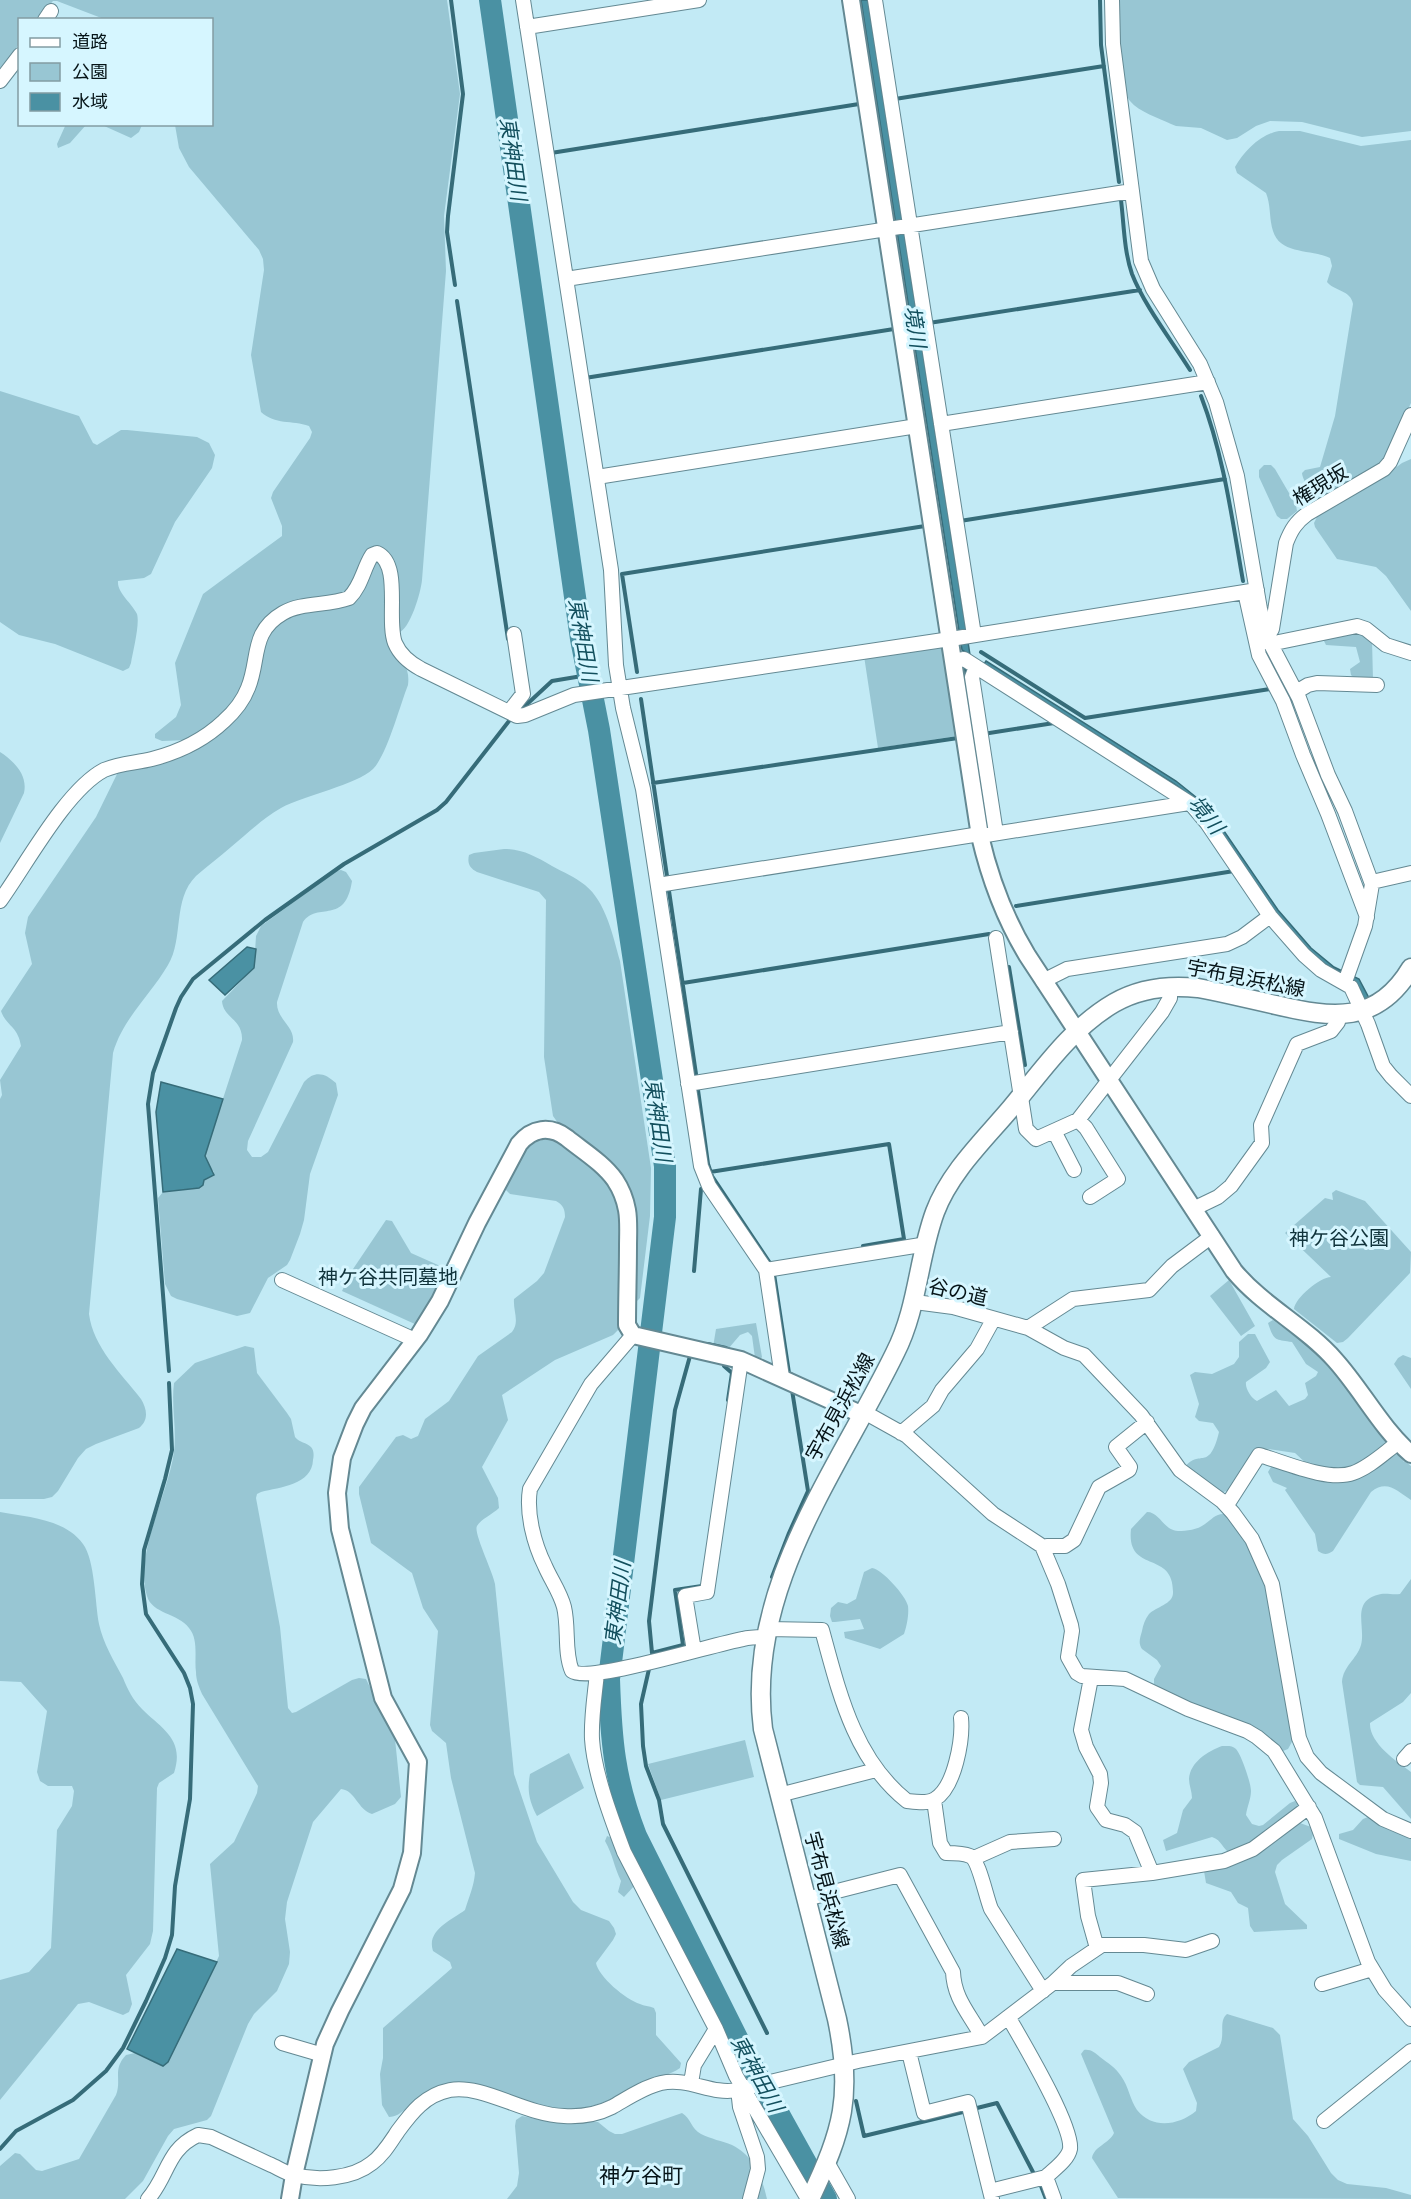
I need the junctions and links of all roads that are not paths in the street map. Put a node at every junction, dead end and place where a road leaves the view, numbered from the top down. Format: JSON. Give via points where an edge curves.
{"nodes":[{"id":1,"x":523,"y":0,"type":"edge"},
{"id":2,"x":699,"y":0,"type":"edge"},
{"id":3,"x":850,"y":0,"type":"edge"},
{"id":4,"x":875,"y":0,"type":"edge"},
{"id":5,"x":1112,"y":0,"type":"edge"},
{"id":6,"x":527,"y":27,"type":"junction"},
{"id":7,"x":18,"y":58,"type":"edge"},
{"id":8,"x":0,"y":81,"type":"edge"},
{"id":9,"x":1132,"y":191,"type":"junction"},
{"id":10,"x":899,"y":227,"type":"junction"},
{"id":11,"x":566,"y":279,"type":"junction"},
{"id":12,"x":1208,"y":382,"type":"junction"},
{"id":13,"x":1411,"y":415,"type":"edge"},
{"id":14,"x":941,"y":424,"type":"junction"},
{"id":15,"x":917,"y":426,"type":"junction"},
{"id":16,"x":597,"y":477,"type":"junction"},
{"id":17,"x":1251,"y":591,"type":"junction"},
{"id":18,"x":513,"y":634,"type":"dead end"},
{"id":19,"x":963,"y":637,"type":"junction"},
{"id":20,"x":1268,"y":640,"type":"junction"},
{"id":21,"x":1411,"y":653,"type":"edge"},
{"id":22,"x":953,"y":661,"type":"junction"},
{"id":23,"x":976,"y":667,"type":"junction"},
{"id":24,"x":1377,"y":685,"type":"dead end"},
{"id":25,"x":616,"y":689,"type":"junction"},
{"id":26,"x":1296,"y":692,"type":"junction"},
{"id":27,"x":509,"y":712,"type":"junction"},
{"id":28,"x":1189,"y":803,"type":"junction"},
{"id":29,"x":985,"y":834,"type":"junction"},
{"id":30,"x":1411,"y":873,"type":"edge"},
{"id":31,"x":1372,"y":882,"type":"junction"},
{"id":32,"x":658,"y":885,"type":"junction"},
{"id":33,"x":0,"y":901,"type":"edge"},
{"id":34,"x":1270,"y":916,"type":"junction"},
{"id":35,"x":1367,"y":916,"type":"junction"},
{"id":36,"x":996,"y":938,"type":"dead end"},
{"id":37,"x":1411,"y":968,"type":"edge"},
{"id":38,"x":1348,"y":978,"type":"junction"},
{"id":39,"x":1043,"y":981,"type":"junction"},
{"id":40,"x":1170,"y":987,"type":"junction"},
{"id":41,"x":1367,"y":1007,"type":"junction"},
{"id":42,"x":1337,"y":1015,"type":"junction"},
{"id":43,"x":1076,"y":1031,"type":"junction"},
{"id":44,"x":1011,"y":1032,"type":"junction"},
{"id":45,"x":1109,"y":1081,"type":"junction"},
{"id":46,"x":688,"y":1084,"type":"junction"},
{"id":47,"x":1411,"y":1096,"type":"edge"},
{"id":48,"x":1021,"y":1097,"type":"junction"},
{"id":49,"x":1078,"y":1120,"type":"junction"},
{"id":50,"x":1054,"y":1131,"type":"junction"},
{"id":51,"x":1074,"y":1170,"type":"dead end"},
{"id":52,"x":1090,"y":1197,"type":"dead end"},
{"id":53,"x":1193,"y":1209,"type":"junction"},
{"id":54,"x":1212,"y":1236,"type":"junction"},
{"id":55,"x":927,"y":1244,"type":"junction"},
{"id":56,"x":766,"y":1269,"type":"junction"},
{"id":57,"x":282,"y":1280,"type":"dead end"},
{"id":58,"x":915,"y":1302,"type":"junction"},
{"id":59,"x":993,"y":1320,"type":"junction"},
{"id":60,"x":1028,"y":1328,"type":"junction"},
{"id":61,"x":635,"y":1336,"type":"junction"},
{"id":62,"x":416,"y":1340,"type":"junction"},
{"id":63,"x":741,"y":1360,"type":"junction"},
{"id":64,"x":782,"y":1377,"type":"junction"},
{"id":65,"x":864,"y":1413,"type":"junction"},
{"id":66,"x":1147,"y":1422,"type":"junction"},
{"id":67,"x":901,"y":1433,"type":"junction"},
{"id":68,"x":1405,"y":1448,"type":"edge"},
{"id":69,"x":1227,"y":1505,"type":"junction"},
{"id":70,"x":1044,"y":1548,"type":"junction"},
{"id":71,"x":767,"y":1633,"type":"junction"},
{"id":72,"x":694,"y":1651,"type":"junction"},
{"id":73,"x":599,"y":1673,"type":"junction"},
{"id":74,"x":1091,"y":1678,"type":"junction"},
{"id":75,"x":962,"y":1718,"type":"dead end"},
{"id":76,"x":876,"y":1770,"type":"junction"},
{"id":77,"x":779,"y":1795,"type":"junction"},
{"id":78,"x":934,"y":1800,"type":"junction"},
{"id":79,"x":1309,"y":1807,"type":"junction"},
{"id":80,"x":1411,"y":1831,"type":"edge"},
{"id":81,"x":1054,"y":1839,"type":"dead end"},
{"id":82,"x":974,"y":1858,"type":"junction"},
{"id":83,"x":1152,"y":1873,"type":"junction"},
{"id":84,"x":806,"y":1899,"type":"junction"},
{"id":85,"x":1212,"y":1941,"type":"dead end"},
{"id":86,"x":1097,"y":1948,"type":"junction"},
{"id":87,"x":1372,"y":1969,"type":"junction"},
{"id":88,"x":1322,"y":1984,"type":"dead end"},
{"id":89,"x":1048,"y":1987,"type":"junction"},
{"id":90,"x":1147,"y":1994,"type":"dead end"},
{"id":91,"x":1009,"y":2018,"type":"junction"},
{"id":92,"x":1411,"y":2019,"type":"edge"},
{"id":93,"x":716,"y":2029,"type":"junction"},
{"id":94,"x":982,"y":2037,"type":"junction"},
{"id":95,"x":282,"y":2043,"type":"dead end"},
{"id":96,"x":1411,"y":2051,"type":"edge"},
{"id":97,"x":909,"y":2052,"type":"junction"},
{"id":98,"x":323,"y":2055,"type":"junction"},
{"id":99,"x":845,"y":2064,"type":"junction"},
{"id":100,"x":691,"y":2083,"type":"junction"},
{"id":101,"x":746,"y":2088,"type":"junction"},
{"id":102,"x":1324,"y":2121,"type":"dead end"},
{"id":103,"x":826,"y":2164,"type":"junction"},
{"id":104,"x":294,"y":2175,"type":"junction"},
{"id":105,"x":1046,"y":2177,"type":"junction"},
{"id":106,"x":991,"y":2195,"type":"edge"},
{"id":107,"x":148,"y":2199,"type":"edge"},
{"id":108,"x":290,"y":2199,"type":"edge"},
{"id":109,"x":750,"y":2199,"type":"edge"},
{"id":110,"x":809,"y":2199,"type":"edge"},
{"id":111,"x":848,"y":2199,"type":"edge"},
{"id":112,"x":1054,"y":2199,"type":"edge"}],
"edges":[{"from":1,"to":6,"type":"street"},
{"from":2,"to":6,"type":"street"},
{"from":3,"to":10,"type":"street"},
{"from":4,"to":10,"type":"street"},
{"from":5,"to":9,"type":"street","via":[[1113,44]]},
{"from":6,"to":11,"type":"street"},
{"from":7,"to":8,"type":"street"},
{"from":9,"to":10,"type":"street"},
{"from":9,"to":12,"type":"street","via":[[1138,251],[1144,270]]},
{"from":10,"to":11,"type":"street"},
{"from":10,"to":14,"type":"street"},
{"from":10,"to":15,"type":"street"},
{"from":11,"to":16,"type":"street"},
{"from":12,"to":14,"type":"street"},
{"from":12,"to":17,"type":"street","via":[[1237,476]]},
{"from":13,"to":20,"type":"street","name":"権現坂","via":[[1384,469],[1307,514],[1290,531]]},
{"from":14,"to":19,"type":"street"},
{"from":15,"to":16,"type":"street"},
{"from":15,"to":19,"type":"street"},
{"from":16,"to":25,"type":"street","via":[[611,570]]},
{"from":17,"to":19,"type":"street"},
{"from":17,"to":20,"type":"street"},
{"from":17,"to":35,"type":"street","via":[[1259,656],[1283,701]]},
{"from":18,"to":27,"type":"street","via":[[523,694]]},
{"from":19,"to":22,"type":"street"},
{"from":19,"to":25,"type":"street"},
{"from":20,"to":21,"type":"street","via":[[1357,627],[1366,628],[1386,645]]},
{"from":20,"to":26,"type":"street"},
{"from":22,"to":23,"type":"street","via":[[964,659]]},
{"from":22,"to":29,"type":"street"},
{"from":23,"to":28,"type":"street"},
{"from":23,"to":29,"type":"street","via":[[972,677]]},
{"from":24,"to":26,"type":"street","via":[[1317,683]]},
{"from":25,"to":27,"type":"street","via":[[574,695],[525,715]]},
{"from":25,"to":32,"type":"street","via":[[643,789]]},
{"from":26,"to":31,"type":"street"},
{"from":27,"to":33,"type":"street","via":[[421,669],[401,654],[392,630],[390,574],[377,553],[372,555],[349,598],[284,612],[269,623],[259,638],[248,689],[240,704],[209,734],[171,754],[116,765],[83,785]]},
{"from":28,"to":29,"type":"street"},
{"from":28,"to":34,"type":"street"},
{"from":29,"to":32,"type":"street"},
{"from":29,"to":39,"type":"street","via":[[991,880],[1003,911]]},
{"from":30,"to":31,"type":"street"},
{"from":31,"to":35,"type":"street"},
{"from":32,"to":46,"type":"street"},
{"from":34,"to":38,"type":"street","via":[[1312,963],[1330,976]]},
{"from":34,"to":39,"type":"street","via":[[1227,944],[1067,969]]},
{"from":35,"to":38,"type":"street"},
{"from":36,"to":44,"type":"street"},
{"from":37,"to":41,"type":"main road","name":"宇布見浜松線","via":[[1399,985]]},
{"from":38,"to":41,"type":"street"},
{"from":39,"to":43,"type":"street"},
{"from":40,"to":42,"type":"main road","name":"宇布見浜松線","via":[[1198,988],[1316,1014]]},
{"from":40,"to":43,"type":"main road","name":"宇布見浜松線","via":[[1130,995]]},
{"from":40,"to":45,"type":"street","via":[[1170,998],[1162,1012]]},
{"from":41,"to":42,"type":"main road","name":"宇布見浜松線"},
{"from":41,"to":47,"type":"street","via":[[1368,1024],[1383,1066]]},
{"from":42,"to":53,"type":"street","via":[[1338,1022],[1331,1030],[1297,1044],[1262,1125],[1262,1143],[1236,1180],[1218,1197]]},
{"from":43,"to":45,"type":"street"},
{"from":43,"to":48,"type":"main road","name":"宇布見浜松線"},
{"from":44,"to":46,"type":"street"},
{"from":44,"to":48,"type":"street"},
{"from":45,"to":49,"type":"street"},
{"from":45,"to":53,"type":"street"},
{"from":46,"to":56,"type":"street","via":[[705,1179]]},
{"from":48,"to":50,"type":"street","via":[[1026,1129],[1036,1139]]},
{"from":48,"to":55,"type":"main road","name":"宇布見浜松線","via":[[951,1180],[936,1211]]},
{"from":49,"to":50,"type":"street"},
{"from":49,"to":52,"type":"street","via":[[1118,1179]]},
{"from":50,"to":51,"type":"street"},
{"from":53,"to":54,"type":"street"},
{"from":54,"to":60,"type":"street","via":[[1172,1266],[1149,1290],[1073,1299]]},
{"from":54,"to":68,"type":"street","via":[[1251,1289],[1333,1358]]},
{"from":55,"to":56,"type":"street"},
{"from":55,"to":58,"type":"main road","name":"宇布見浜松線"},
{"from":56,"to":64,"type":"street"},
{"from":57,"to":62,"type":"street"},
{"from":58,"to":59,"type":"street","name":"谷の道","via":[[953,1307]]},
{"from":58,"to":65,"type":"main road","name":"宇布見浜松線","via":[[903,1337]]},
{"from":59,"to":60,"type":"street","name":"谷の道"},
{"from":59,"to":67,"type":"street","via":[[977,1349],[933,1406]]},
{"from":60,"to":66,"type":"street","name":"谷の道","via":[[1084,1355]]},
{"from":61,"to":62,"type":"street","via":[[627,1325],[628,1212],[621,1190],[607,1170],[553,1130],[543,1129],[534,1131],[519,1144],[440,1301]]},
{"from":61,"to":63,"type":"street"},
{"from":61,"to":73,"type":"street","via":[[591,1384],[529,1497],[537,1545],[564,1609],[570,1667],[576,1674]]},
{"from":62,"to":98,"type":"street","via":[[355,1424],[342,1458],[337,1493],[340,1529],[380,1690],[418,1762],[412,1853],[402,1888],[332,2027]]},
{"from":63,"to":64,"type":"street"},
{"from":63,"to":72,"type":"street","via":[[707,1592],[685,1596]]},
{"from":64,"to":65,"type":"street"},
{"from":65,"to":67,"type":"street"},
{"from":65,"to":71,"type":"main road","name":"宇布見浜松線","via":[[798,1537]]},
{"from":66,"to":69,"type":"street","name":"谷の道","via":[[1180,1470]]},
{"from":66,"to":70,"type":"street","via":[[1116,1447],[1129,1470],[1099,1487],[1074,1540],[1065,1546]]},
{"from":67,"to":70,"type":"street","via":[[993,1514]]},
{"from":68,"to":69,"type":"street","via":[[1342,1476],[1259,1455]]},
{"from":69,"to":80,"type":"street","name":"谷の道","via":[[1252,1539],[1272,1584],[1299,1738],[1307,1757],[1321,1773],[1383,1819]]},
{"from":70,"to":74,"type":"street","via":[[1071,1625],[1068,1657],[1077,1673]]},
{"from":71,"to":72,"type":"street"},
{"from":71,"to":76,"type":"street","via":[[822,1630],[842,1703]]},
{"from":71,"to":77,"type":"main road","name":"宇布見浜松線","via":[[760,1673],[760,1710]]},
{"from":72,"to":73,"type":"street"},
{"from":73,"to":93,"type":"street","via":[[593,1750],[616,1831]]},
{"from":74,"to":79,"type":"street","via":[[1125,1679],[1257,1737],[1280,1760]]},
{"from":74,"to":83,"type":"street","via":[[1081,1730],[1100,1774],[1097,1807],[1106,1820],[1135,1832]]},
{"from":75,"to":78,"type":"street","via":[[954,1770],[942,1794]]},
{"from":76,"to":77,"type":"street"},
{"from":76,"to":78,"type":"street","via":[[907,1801]]},
{"from":77,"to":84,"type":"main road","name":"宇布見浜松線"},
{"from":78,"to":82,"type":"street","via":[[940,1843],[946,1853]]},
{"from":79,"to":83,"type":"street","via":[[1239,1856]]},
{"from":79,"to":87,"type":"street"},
{"from":81,"to":82,"type":"street","via":[[1010,1842]]},
{"from":82,"to":89,"type":"street","via":[[991,1909]]},
{"from":83,"to":86,"type":"street","via":[[1083,1881]]},
{"from":84,"to":94,"type":"street","via":[[900,1875],[952,1972],[953,1987],[964,2011]]},
{"from":84,"to":99,"type":"main road","name":"宇布見浜松線"},
{"from":85,"to":86,"type":"street","via":[[1186,1950],[1108,1944]]},
{"from":86,"to":89,"type":"street"},
{"from":87,"to":88,"type":"street"},
{"from":87,"to":92,"type":"street"},
{"from":89,"to":90,"type":"street","via":[[1118,1983]]},
{"from":89,"to":91,"type":"street"},
{"from":91,"to":94,"type":"street"},
{"from":91,"to":105,"type":"street","via":[[1053,2100],[1069,2142],[1068,2154]]},
{"from":93,"to":100,"type":"street","via":[[694,2065]]},
{"from":93,"to":101,"type":"street"},
{"from":94,"to":97,"type":"street"},
{"from":95,"to":98,"type":"street"},
{"from":96,"to":102,"type":"street"},
{"from":97,"to":99,"type":"street"},
{"from":97,"to":106,"type":"street","via":[[924,2113],[968,2102]]},
{"from":98,"to":104,"type":"street"},
{"from":99,"to":101,"type":"street"},
{"from":99,"to":103,"type":"main road","name":"宇布見浜松線","via":[[843,2110]]},
{"from":100,"to":101,"type":"street","via":[[727,2092]]},
{"from":100,"to":104,"type":"street","via":[[660,2083],[610,2108],[567,2116],[537,2113],[477,2091],[450,2090],[415,2109],[381,2156],[354,2174],[332,2178]]},
{"from":101,"to":109,"type":"street","via":[[739,2098],[740,2107],[758,2169]]},
{"from":101,"to":110,"type":"street"},
{"from":103,"to":110,"type":"main road","name":"宇布見浜松線"},
{"from":103,"to":111,"type":"street"},
{"from":104,"to":107,"type":"street","via":[[211,2137],[198,2135],[177,2149]]},
{"from":104,"to":108,"type":"street"},
{"from":105,"to":106,"type":"street"},
{"from":105,"to":112,"type":"street"}]}
